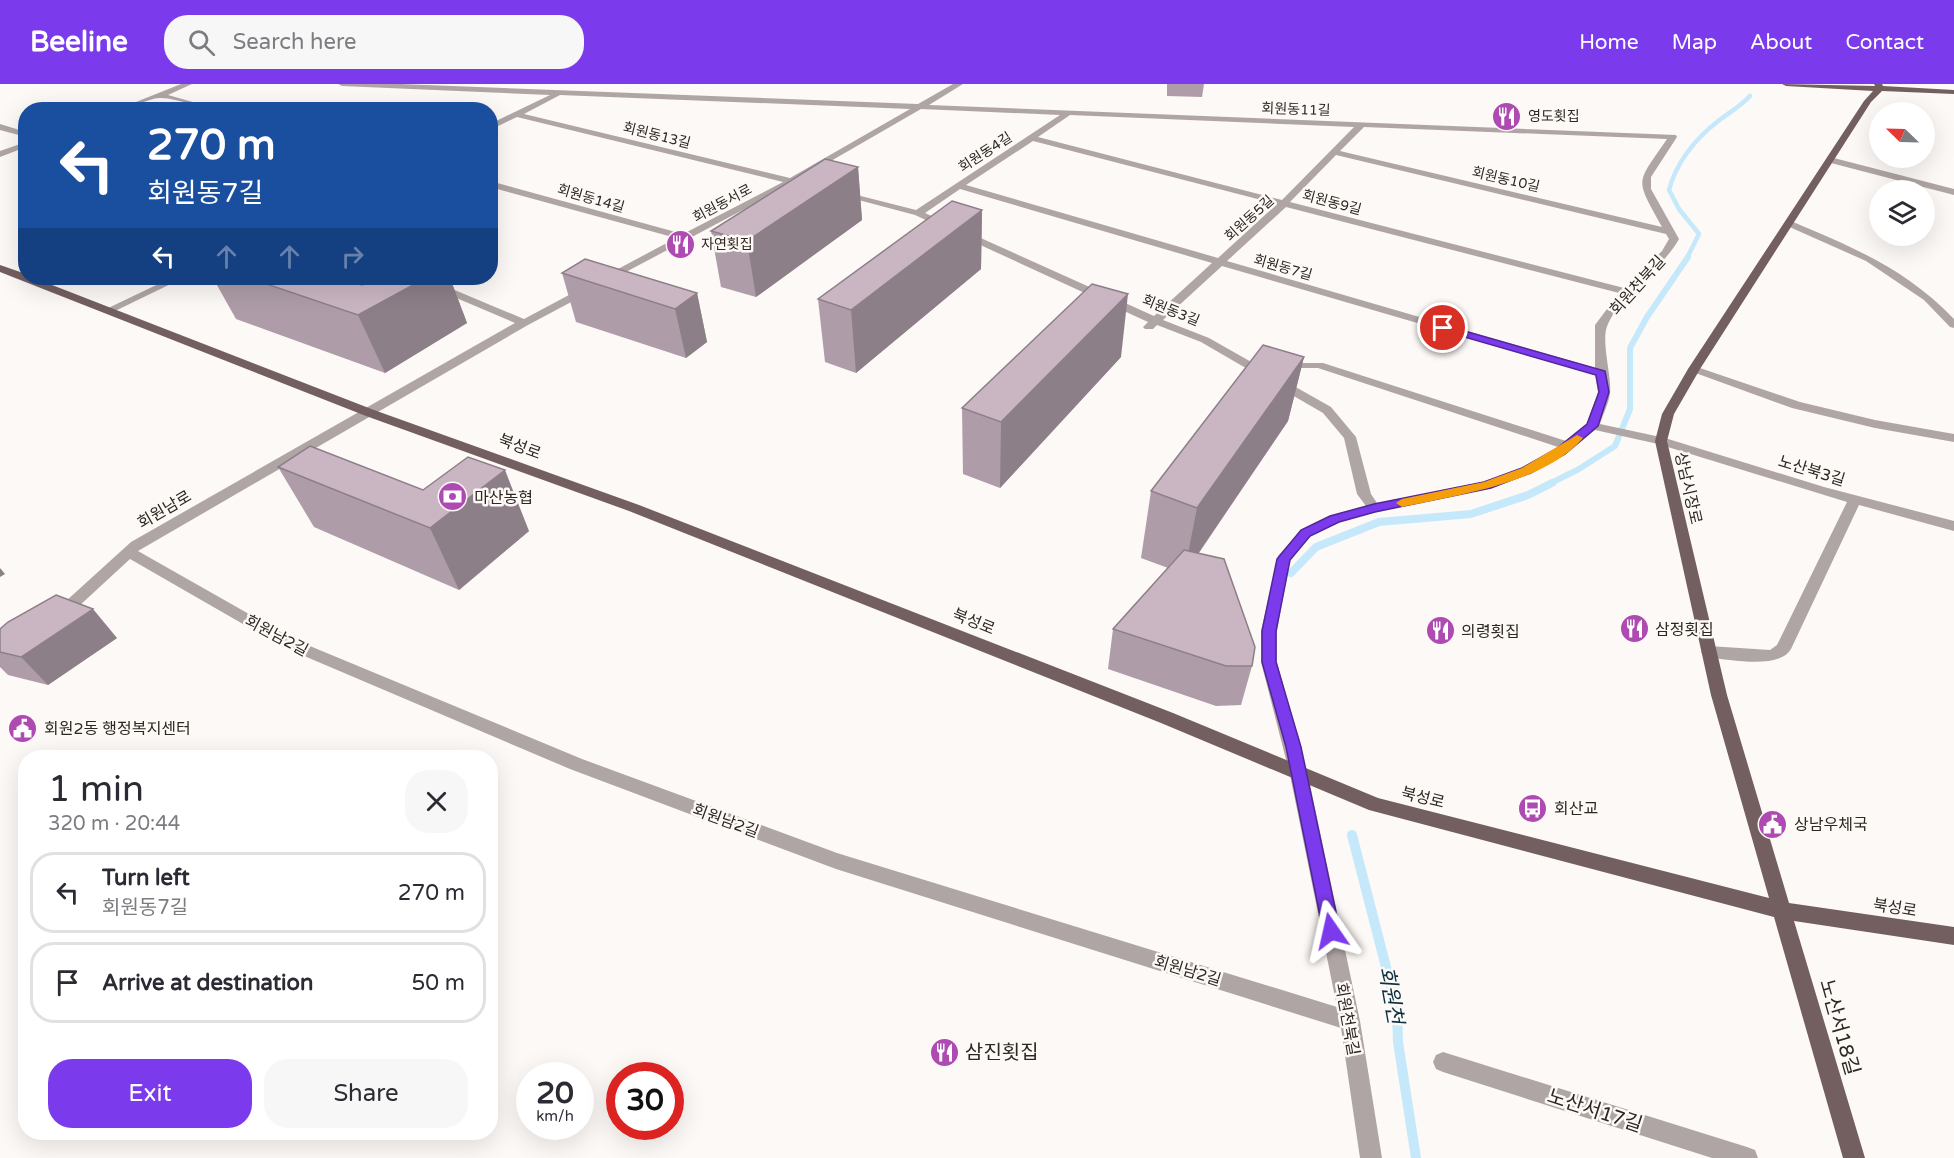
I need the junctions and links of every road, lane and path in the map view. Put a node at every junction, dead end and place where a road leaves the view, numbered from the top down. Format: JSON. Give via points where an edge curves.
{"nodes":[{"id":1,"x":188,"y":84,"type":"edge"},
{"id":2,"x":342,"y":84,"type":"edge"},
{"id":3,"x":569,"y":84,"type":"edge"},
{"id":4,"x":959,"y":84,"type":"edge"},
{"id":5,"x":1786,"y":84,"type":"edge"},
{"id":6,"x":1879,"y":86,"type":"edge"},
{"id":7,"x":1954,"y":92,"type":"edge"},
{"id":8,"x":559,"y":93,"type":"junction"},
{"id":9,"x":160,"y":94,"type":"junction"},
{"id":10,"x":140,"y":102,"type":"edge"},
{"id":11,"x":188,"y":102,"type":"edge"},
{"id":12,"x":918,"y":108,"type":"junction"},
{"id":13,"x":1067,"y":114,"type":"junction"},
{"id":14,"x":518,"y":115,"type":"junction"},
{"id":15,"x":498,"y":124,"type":"edge"},
{"id":16,"x":1362,"y":124,"type":"junction"},
{"id":17,"x":0,"y":127,"type":"edge"},
{"id":18,"x":18,"y":133,"type":"edge"},
{"id":19,"x":1032,"y":138,"type":"junction"},
{"id":20,"x":18,"y":147,"type":"edge"},
{"id":21,"x":1334,"y":152,"type":"junction"},
{"id":22,"x":0,"y":154,"type":"edge"},
{"id":23,"x":1830,"y":160,"type":"junction"},
{"id":24,"x":796,"y":183,"type":"junction"},
{"id":25,"x":498,"y":186,"type":"edge"},
{"id":26,"x":957,"y":186,"type":"junction"},
{"id":27,"x":825,"y":190,"type":"edge"},
{"id":28,"x":1954,"y":192,"type":"edge"},
{"id":29,"x":1284,"y":203,"type":"junction"},
{"id":30,"x":918,"y":213,"type":"junction"},
{"id":31,"x":1788,"y":224,"type":"junction"},
{"id":32,"x":1671,"y":232,"type":"junction"},
{"id":33,"x":684,"y":238,"type":"junction"},
{"id":34,"x":1218,"y":264,"type":"junction"},
{"id":35,"x":0,"y":268,"type":"edge"},
{"id":36,"x":18,"y":275,"type":"edge"},
{"id":37,"x":44,"y":285,"type":"edge"},
{"id":38,"x":163,"y":285,"type":"edge"},
{"id":39,"x":434,"y":285,"type":"edge"},
{"id":40,"x":1626,"y":292,"type":"junction"},
{"id":41,"x":109,"y":310,"type":"junction"},
{"id":42,"x":524,"y":323,"type":"junction"},
{"id":43,"x":1153,"y":324,"type":"junction"},
{"id":44,"x":1954,"y":325,"type":"edge"},
{"id":45,"x":1253,"y":369,"type":"junction"},
{"id":46,"x":1694,"y":369,"type":"junction"},
{"id":47,"x":1601,"y":373,"type":"junction"},
{"id":48,"x":370,"y":412,"type":"junction"},
{"id":49,"x":1599,"y":427,"type":"junction"},
{"id":50,"x":1954,"y":438,"type":"edge"},
{"id":51,"x":1662,"y":441,"type":"junction"},
{"id":52,"x":1568,"y":446,"type":"junction"},
{"id":53,"x":1855,"y":500,"type":"junction"},
{"id":54,"x":1374,"y":508,"type":"junction"},
{"id":55,"x":1954,"y":526,"type":"edge"},
{"id":56,"x":129,"y":552,"type":"junction"},
{"id":57,"x":52,"y":623,"type":"edge"},
{"id":58,"x":1709,"y":652,"type":"junction"},
{"id":59,"x":1299,"y":775,"type":"junction"},
{"id":60,"x":1780,"y":910,"type":"junction"},
{"id":61,"x":1954,"y":936,"type":"edge"},
{"id":62,"x":1350,"y":1021,"type":"junction"},
{"id":63,"x":1443,"y":1062,"type":"dead end"},
{"id":64,"x":1371,"y":1158,"type":"edge"},
{"id":65,"x":1747,"y":1158,"type":"edge"},
{"id":66,"x":1854,"y":1158,"type":"edge"}],
"edges":[{"from":1,"to":9,"type":"street"},
{"from":2,"to":8,"type":"street","name":"회원동11길"},
{"from":3,"to":8,"type":"street"},
{"from":4,"to":12,"type":"street","name":"회원동서로"},
{"from":5,"to":6,"type":"main road"},
{"from":6,"to":7,"type":"main road"},
{"from":6,"to":23,"type":"main road","name":"상남시장로"},
{"from":8,"to":12,"type":"street","name":"회원동11길"},
{"from":8,"to":14,"type":"street"},
{"from":9,"to":10,"type":"street"},
{"from":9,"to":11,"type":"street"},
{"from":12,"to":13,"type":"street","name":"회원동11길"},
{"from":12,"to":24,"type":"street","name":"회원동서로"},
{"from":13,"to":16,"type":"street","name":"회원동11길"},
{"from":13,"to":19,"type":"street","name":"회원동4길"},
{"from":14,"to":15,"type":"street"},
{"from":14,"to":24,"type":"street","name":"회원동13길"},
{"from":16,"to":21,"type":"street","name":"회원동5길"},
{"from":16,"to":32,"type":"street","name":"회원동11길","via":[[1672,137],[1646,177],[1646,189]]},
{"from":17,"to":18,"type":"street"},
{"from":19,"to":26,"type":"street","name":"회원동4길"},
{"from":19,"to":29,"type":"street","name":"회원동9길"},
{"from":20,"to":22,"type":"street"},
{"from":21,"to":29,"type":"street","name":"회원동5길"},
{"from":21,"to":32,"type":"street","name":"회원동10길"},
{"from":23,"to":28,"type":"street"},
{"from":23,"to":31,"type":"main road","name":"상남시장로"},
{"from":24,"to":33,"type":"street","name":"회원동서로"},
{"from":25,"to":33,"type":"street","name":"회원동14길"},
{"from":26,"to":30,"type":"street","name":"회원동4길"},
{"from":26,"to":34,"type":"street","name":"회원동7길"},
{"from":27,"to":30,"type":"street","name":"회원동3길"},
{"from":29,"to":34,"type":"street","name":"회원동5길"},
{"from":29,"to":40,"type":"street","name":"회원동9길"},
{"from":30,"to":43,"type":"street","name":"회원동3길"},
{"from":31,"to":44,"type":"street","via":[[1870,259],[1928,298]]},
{"from":31,"to":46,"type":"main road","name":"상남시장로"},
{"from":32,"to":40,"type":"street","name":"회원천북길","via":[[1674,239],[1666,253]]},
{"from":33,"to":42,"type":"street","name":"회원동서로"},
{"from":34,"to":43,"type":"street","name":"회원동5길"},
{"from":34,"to":47,"type":"street","name":"회원동7길"},
{"from":35,"to":36,"type":"main road","name":"북성로"},
{"from":37,"to":41,"type":"main road","name":"북성로"},
{"from":38,"to":41,"type":"street"},
{"from":39,"to":42,"type":"street"},
{"from":40,"to":47,"type":"street","name":"회원천북길","via":[[1601,325]]},
{"from":41,"to":48,"type":"main road","name":"북성로"},
{"from":42,"to":48,"type":"street","name":"회원동서로"},
{"from":43,"to":45,"type":"street","name":"회원동3길","via":[[1205,340]]},
{"from":45,"to":52,"type":"street","via":[[1294,363],[1319,365]]},
{"from":45,"to":54,"type":"street","name":"회원동3길","via":[[1327,410],[1350,437],[1364,494]]},
{"from":46,"to":50,"type":"street","via":[[1796,405]]},
{"from":46,"to":51,"type":"main road","name":"상남시장로","via":[[1668,414]]},
{"from":47,"to":49,"type":"street","name":"회원천북길","via":[[1604,392]]},
{"from":48,"to":56,"type":"street","name":"회원남로"},
{"from":48,"to":59,"type":"main road","name":"북성로","via":[[634,508],[1167,718]]},
{"from":49,"to":51,"type":"street","name":"노산북3길"},
{"from":49,"to":52,"type":"street","name":"회원천북길"},
{"from":51,"to":53,"type":"street","name":"노산북3길"},
{"from":51,"to":58,"type":"main road","name":"상남시장로"},
{"from":52,"to":54,"type":"street","name":"회원천북길","via":[[1526,471],[1486,485]]},
{"from":53,"to":55,"type":"street","name":"노산북3길"},
{"from":53,"to":58,"type":"street","via":[[1783,649],[1773,656]]},
{"from":54,"to":59,"type":"street","name":"회원천북길","via":[[1335,519],[1306,533],[1284,559],[1269,631],[1269,662]]},
{"from":56,"to":57,"type":"street","name":"회원남로"},
{"from":56,"to":62,"type":"street","name":"회원남2길","via":[[288,643],[576,764],[836,861]]},
{"from":58,"to":60,"type":"main road","name":"상남시장로"},
{"from":59,"to":60,"type":"main road","name":"북성로","via":[[1375,805]]},
{"from":59,"to":62,"type":"street","name":"회원천북길"},
{"from":60,"to":61,"type":"main road","name":"북성로"},
{"from":60,"to":66,"type":"main road","name":"노산서18길"},
{"from":62,"to":64,"type":"street","name":"회원천북길"},
{"from":63,"to":65,"type":"street","name":"노산서17길"}]}
